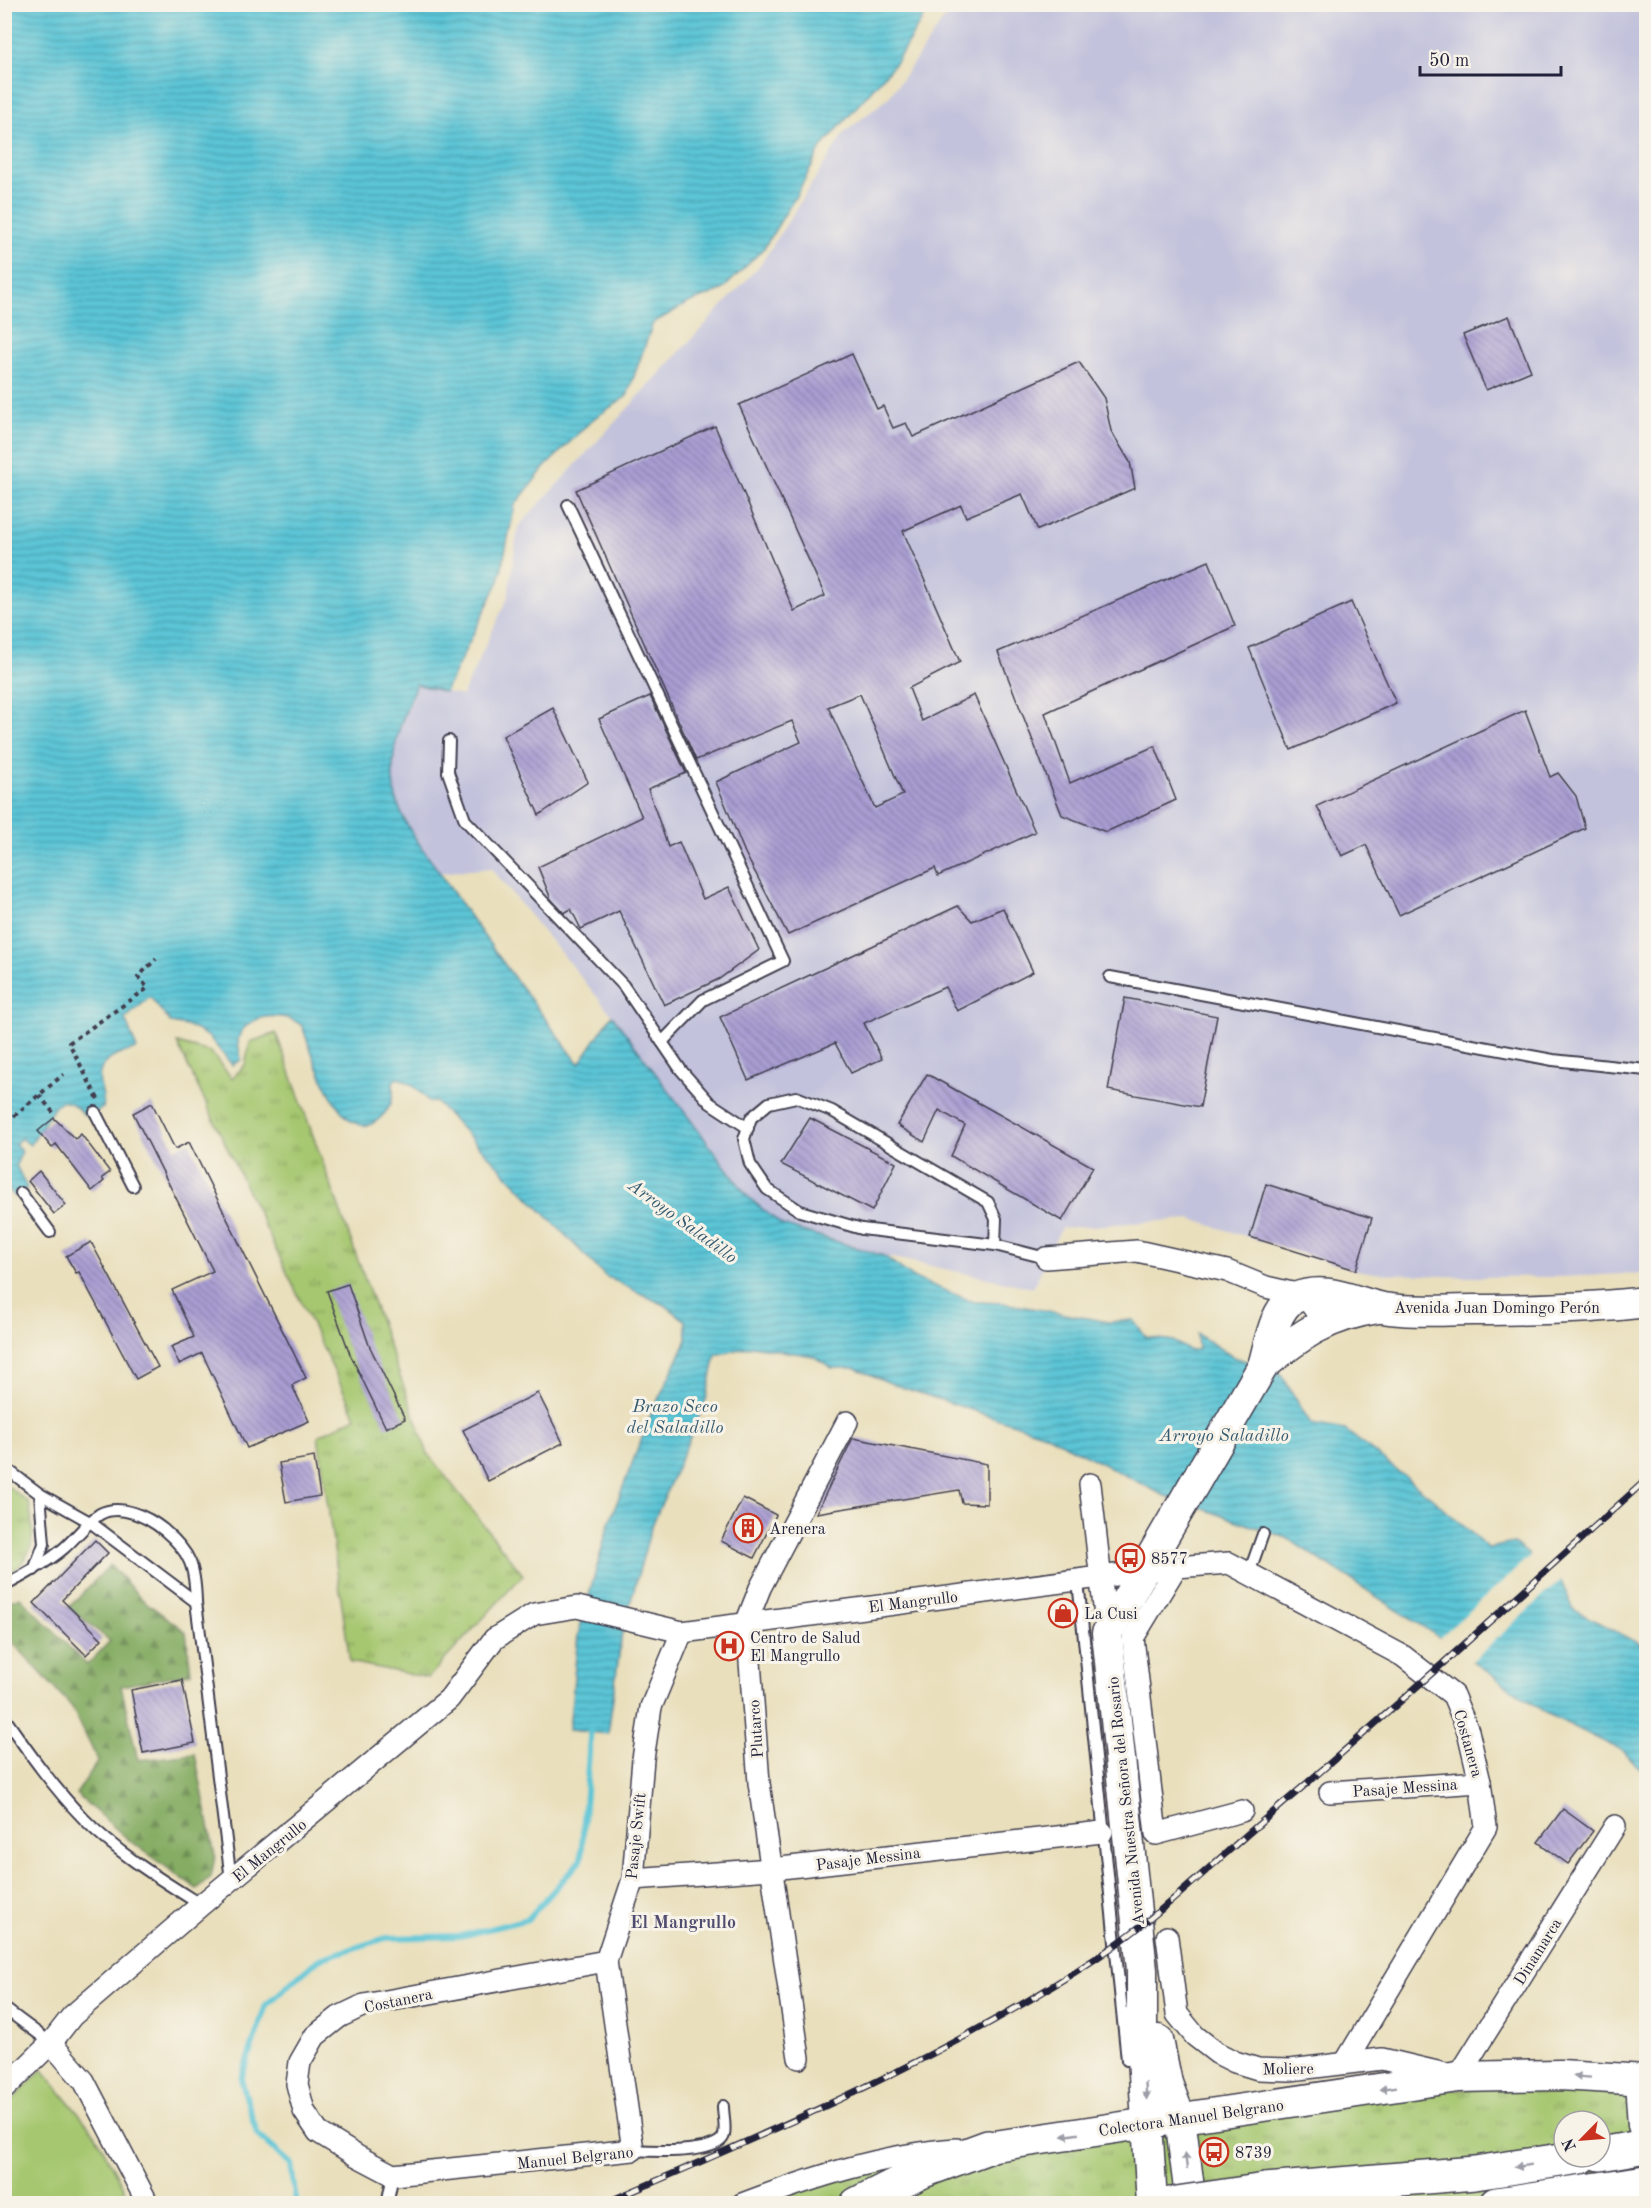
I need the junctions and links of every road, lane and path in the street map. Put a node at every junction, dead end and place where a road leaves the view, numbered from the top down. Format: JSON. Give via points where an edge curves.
{"nodes":[{"id":1,"x":568,"y":505,"type":"dead end"},
{"id":2,"x":449,"y":741,"type":"dead end"},
{"id":3,"x":156,"y":959,"type":"dead end"},
{"id":4,"x":1110,"y":977,"type":"dead end"},
{"id":5,"x":662,"y":1042,"type":"junction"},
{"id":6,"x":1647,"y":1070,"type":"edge"},
{"id":7,"x":64,"y":1074,"type":"dead end"},
{"id":8,"x":39,"y":1095,"type":"junction"},
{"id":9,"x":99,"y":1110,"type":"joint"},
{"id":10,"x":14,"y":1116,"type":"dead end"},
{"id":11,"x":56,"y":1116,"type":"dead end"},
{"id":12,"x":748,"y":1128,"type":"junction"},
{"id":13,"x":133,"y":1186,"type":"dead end"},
{"id":14,"x":21,"y":1193,"type":"dead end"},
{"id":15,"x":50,"y":1232,"type":"dead end"},
{"id":16,"x":995,"y":1245,"type":"junction"},
{"id":17,"x":1046,"y":1258,"type":"joint"},
{"id":18,"x":1647,"y":1302,"type":"edge"},
{"id":19,"x":1293,"y":1304,"type":"junction"},
{"id":20,"x":1383,"y":1308,"type":"junction"},
{"id":21,"x":1311,"y":1329,"type":"junction"},
{"id":22,"x":1263,"y":1366,"type":"junction"},
{"id":23,"x":847,"y":1422,"type":"dead end"},
{"id":24,"x":4,"y":1467,"type":"edge"},
{"id":25,"x":1090,"y":1484,"type":"dead end"},
{"id":26,"x":40,"y":1494,"type":"junction"},
{"id":27,"x":90,"y":1522,"type":"junction"},
{"id":28,"x":1263,"y":1534,"type":"dead end"},
{"id":29,"x":1176,"y":1567,"type":"junction"},
{"id":30,"x":34,"y":1570,"type":"junction"},
{"id":31,"x":1144,"y":1572,"type":"junction"},
{"id":32,"x":1249,"y":1573,"type":"junction"},
{"id":33,"x":1101,"y":1578,"type":"junction"},
{"id":34,"x":1078,"y":1581,"type":"junction"},
{"id":35,"x":4,"y":1586,"type":"edge"},
{"id":36,"x":196,"y":1602,"type":"junction"},
{"id":37,"x":747,"y":1621,"type":"junction"},
{"id":38,"x":682,"y":1632,"type":"junction"},
{"id":39,"x":1107,"y":1633,"type":"junction"},
{"id":40,"x":4,"y":1717,"type":"edge"},
{"id":41,"x":1480,"y":1782,"type":"junction"},
{"id":42,"x":1330,"y":1792,"type":"dead end"},
{"id":43,"x":1242,"y":1811,"type":"dead end"},
{"id":44,"x":1615,"y":1826,"type":"dead end"},
{"id":45,"x":1102,"y":1832,"type":"junction"},
{"id":46,"x":772,"y":1869,"type":"junction"},
{"id":47,"x":633,"y":1879,"type":"junction"},
{"id":48,"x":231,"y":1881,"type":"junction"},
{"id":49,"x":201,"y":1905,"type":"junction"},
{"id":50,"x":1167,"y":1936,"type":"dead end"},
{"id":51,"x":606,"y":1961,"type":"junction"},
{"id":52,"x":1142,"y":1970,"type":"junction"},
{"id":53,"x":4,"y":2008,"type":"edge"},
{"id":54,"x":51,"y":2043,"type":"junction"},
{"id":55,"x":799,"y":2058,"type":"dead end"},
{"id":56,"x":1127,"y":2060,"type":"dead end"},
{"id":57,"x":1345,"y":2063,"type":"junction"},
{"id":58,"x":1458,"y":2077,"type":"junction"},
{"id":59,"x":1643,"y":2081,"type":"edge"},
{"id":60,"x":4,"y":2090,"type":"edge"},
{"id":61,"x":723,"y":2106,"type":"dead end"},
{"id":62,"x":1180,"y":2118,"type":"junction"},
{"id":63,"x":1149,"y":2124,"type":"junction"},
{"id":64,"x":1647,"y":2132,"type":"edge"},
{"id":65,"x":1647,"y":2146,"type":"edge"},
{"id":66,"x":988,"y":2147,"type":"junction"},
{"id":67,"x":633,"y":2150,"type":"junction"},
{"id":68,"x":1612,"y":2152,"type":"edge"},
{"id":69,"x":1552,"y":2161,"type":"edge"},
{"id":70,"x":393,"y":2175,"type":"junction"},
{"id":71,"x":1633,"y":2184,"type":"edge"},
{"id":72,"x":148,"y":2204,"type":"edge"},
{"id":73,"x":387,"y":2204,"type":"edge"},
{"id":74,"x":742,"y":2204,"type":"edge"},
{"id":75,"x":857,"y":2204,"type":"edge"},
{"id":76,"x":1152,"y":2204,"type":"edge"},
{"id":77,"x":1170,"y":2204,"type":"edge"},
{"id":78,"x":1191,"y":2204,"type":"edge"},
{"id":79,"x":1496,"y":2204,"type":"edge"}],
"edges":[{"from":1,"to":5,"type":"lane","via":[[783,961],[703,1000]]},
{"from":2,"to":5,"type":"lane","via":[[448,772],[465,820],[622,985]]},
{"from":3,"to":9,"type":"path","via":[[138,977],[148,988],[69,1043]]},
{"from":4,"to":6,"type":"lane","via":[[1553,1060]]},
{"from":5,"to":12,"type":"lane","via":[[710,1103]]},
{"from":7,"to":8,"type":"path"},
{"from":8,"to":10,"type":"path"},
{"from":8,"to":11,"type":"path"},
{"from":9,"to":13,"type":"lane"},
{"from":12,"to":16,"type":"lane","via":[[744,1139],[750,1164],[767,1189],[800,1211],[862,1229]]},
{"from":12,"to":16,"type":"lane","via":[[751,1118],[769,1103],[796,1097],[832,1111],[988,1202],[996,1219]]},
{"from":14,"to":15,"type":"lane"},
{"from":16,"to":17,"type":"lane"},
{"from":17,"to":19,"type":"street","via":[[1137,1251],[1227,1271],[1266,1287]]},
{"from":18,"to":20,"type":"street","name":"Avenida Juan Domingo Perón","via":[[1586,1309]]},
{"from":19,"to":20,"type":"street","name":"Avenida Juan Domingo Perón","via":[[1316,1292]]},
{"from":19,"to":21,"type":"street","via":[[1289,1323]]},
{"from":19,"to":21,"type":"street","via":[[1318,1314]]},
{"from":19,"to":22,"type":"street","via":[[1275,1320]]},
{"from":20,"to":21,"type":"street","name":"Avenida Juan Domingo Perón","via":[[1356,1312]]},
{"from":21,"to":22,"type":"street","name":"Avenida Juan Domingo Perón"},
{"from":22,"to":31,"type":"street"},
{"from":23,"to":37,"type":"street","name":"Plutarco","via":[[760,1588]]},
{"from":24,"to":26,"type":"lane"},
{"from":25,"to":33,"type":"street","name":"Avenida Nuestra Señora del Rosario"},
{"from":26,"to":27,"type":"lane"},
{"from":26,"to":30,"type":"lane","via":[[44,1544]]},
{"from":27,"to":30,"type":"lane"},
{"from":27,"to":36,"type":"lane"},
{"from":27,"to":36,"type":"lane","via":[[102,1513],[125,1510],[154,1522],[183,1546],[195,1572]]},
{"from":28,"to":32,"type":"lane"},
{"from":29,"to":31,"type":"street","name":"Costanera"},
{"from":29,"to":32,"type":"street","name":"Costanera","via":[[1229,1563]]},
{"from":29,"to":43,"type":"street","via":[[1133,1638],[1156,1834]]},
{"from":30,"to":35,"type":"lane"},
{"from":31,"to":33,"type":"street","name":"El Mangrullo"},
{"from":31,"to":39,"type":"street"},
{"from":32,"to":41,"type":"street","name":"Costanera","via":[[1403,1656],[1454,1695],[1468,1731]]},
{"from":33,"to":34,"type":"street","name":"El Mangrullo"},
{"from":33,"to":39,"type":"street","name":"Avenida Nuestra Señora del Rosario"},
{"from":34,"to":37,"type":"street","name":"El Mangrullo"},
{"from":34,"to":45,"type":"lane"},
{"from":36,"to":48,"type":"lane"},
{"from":37,"to":38,"type":"street","name":"El Mangrullo"},
{"from":37,"to":46,"type":"street","name":"Plutarco","via":[[759,1783]]},
{"from":38,"to":47,"type":"street","name":"Pasaje Swift","via":[[651,1707],[642,1759]]},
{"from":38,"to":48,"type":"street","name":"El Mangrullo","via":[[578,1606],[534,1614],[494,1639],[448,1698]]},
{"from":39,"to":52,"type":"street","name":"Avenida Nuestra Señora del Rosario"},
{"from":40,"to":49,"type":"lane","via":[[45,1777],[84,1820],[142,1867]]},
{"from":41,"to":42,"type":"street","name":"Pasaje Messina"},
{"from":41,"to":57,"type":"street","name":"Costanera","via":[[1486,1827]]},
{"from":44,"to":58,"type":"street","name":"Dinamarca"},
{"from":45,"to":46,"type":"street","name":"Pasaje Messina"},
{"from":45,"to":56,"type":"lane"},
{"from":46,"to":47,"type":"street","name":"Pasaje Messina"},
{"from":46,"to":55,"type":"street","name":"Plutarco"},
{"from":47,"to":51,"type":"street","name":"Pasaje Swift"},
{"from":48,"to":49,"type":"street","name":"El Mangrullo"},
{"from":49,"to":54,"type":"street","name":"El Mangrullo","via":[[72,2016]]},
{"from":50,"to":57,"type":"street","name":"Moliere","via":[[1177,2014],[1195,2037],[1216,2053],[1258,2069],[1290,2070]]},
{"from":51,"to":67,"type":"street","name":"Pasaje Swift"},
{"from":51,"to":70,"type":"street","name":"Costanera","via":[[364,2005],[339,2017],[315,2036],[298,2073],[304,2111],[318,2132]]},
{"from":52,"to":62,"type":"street","name":"Avenida Nuestra Señora del Rosario","via":[[1167,2083]]},
{"from":52,"to":63,"type":"street","name":"Avenida Nuestra Señora del Rosario","one_way":true,"via":[[1142,2041]]},
{"from":53,"to":54,"type":"lane"},
{"from":54,"to":60,"type":"street","name":"El Mangrullo"},
{"from":54,"to":72,"type":"street","via":[[84,2081]]},
{"from":57,"to":58,"type":"street","name":"Moliere","via":[[1382,2059]]},
{"from":59,"to":58,"type":"street","name":"Colectora Manuel Belgrano","one_way":true,"via":[[1560,2075]]},
{"from":58,"to":62,"type":"street","name":"Colectora Manuel Belgrano","one_way":true},
{"from":59,"to":64,"type":"street","via":[[1643,2125]]},
{"from":61,"to":67,"type":"lane","name":"Manuel Belgrano","via":[[724,2135],[720,2142],[667,2152]]},
{"from":62,"to":63,"type":"street","name":"Colectora Manuel Belgrano"},
{"from":78,"to":62,"type":"street","name":"Avenida Nuestra Señora del Rosario","one_way":true},
{"from":63,"to":66,"type":"street","name":"Colectora Manuel Belgrano","one_way":true},
{"from":63,"to":76,"type":"street","name":"Avenida Nuestra Señora del Rosario"},
{"from":65,"to":68,"type":"highway"},
{"from":66,"to":74,"type":"street","name":"Colectora Manuel Belgrano","via":[[914,2154],[838,2172]]},
{"from":66,"to":75,"type":"highway","via":[[923,2171]]},
{"from":67,"to":70,"type":"street","name":"Manuel Belgrano"},
{"from":69,"to":77,"type":"highway","one_way":true,"bridge":true,"via":[[1465,2174],[1265,2190]]},
{"from":70,"to":73,"type":"lane"},
{"from":71,"to":79,"type":"highway"}]}
